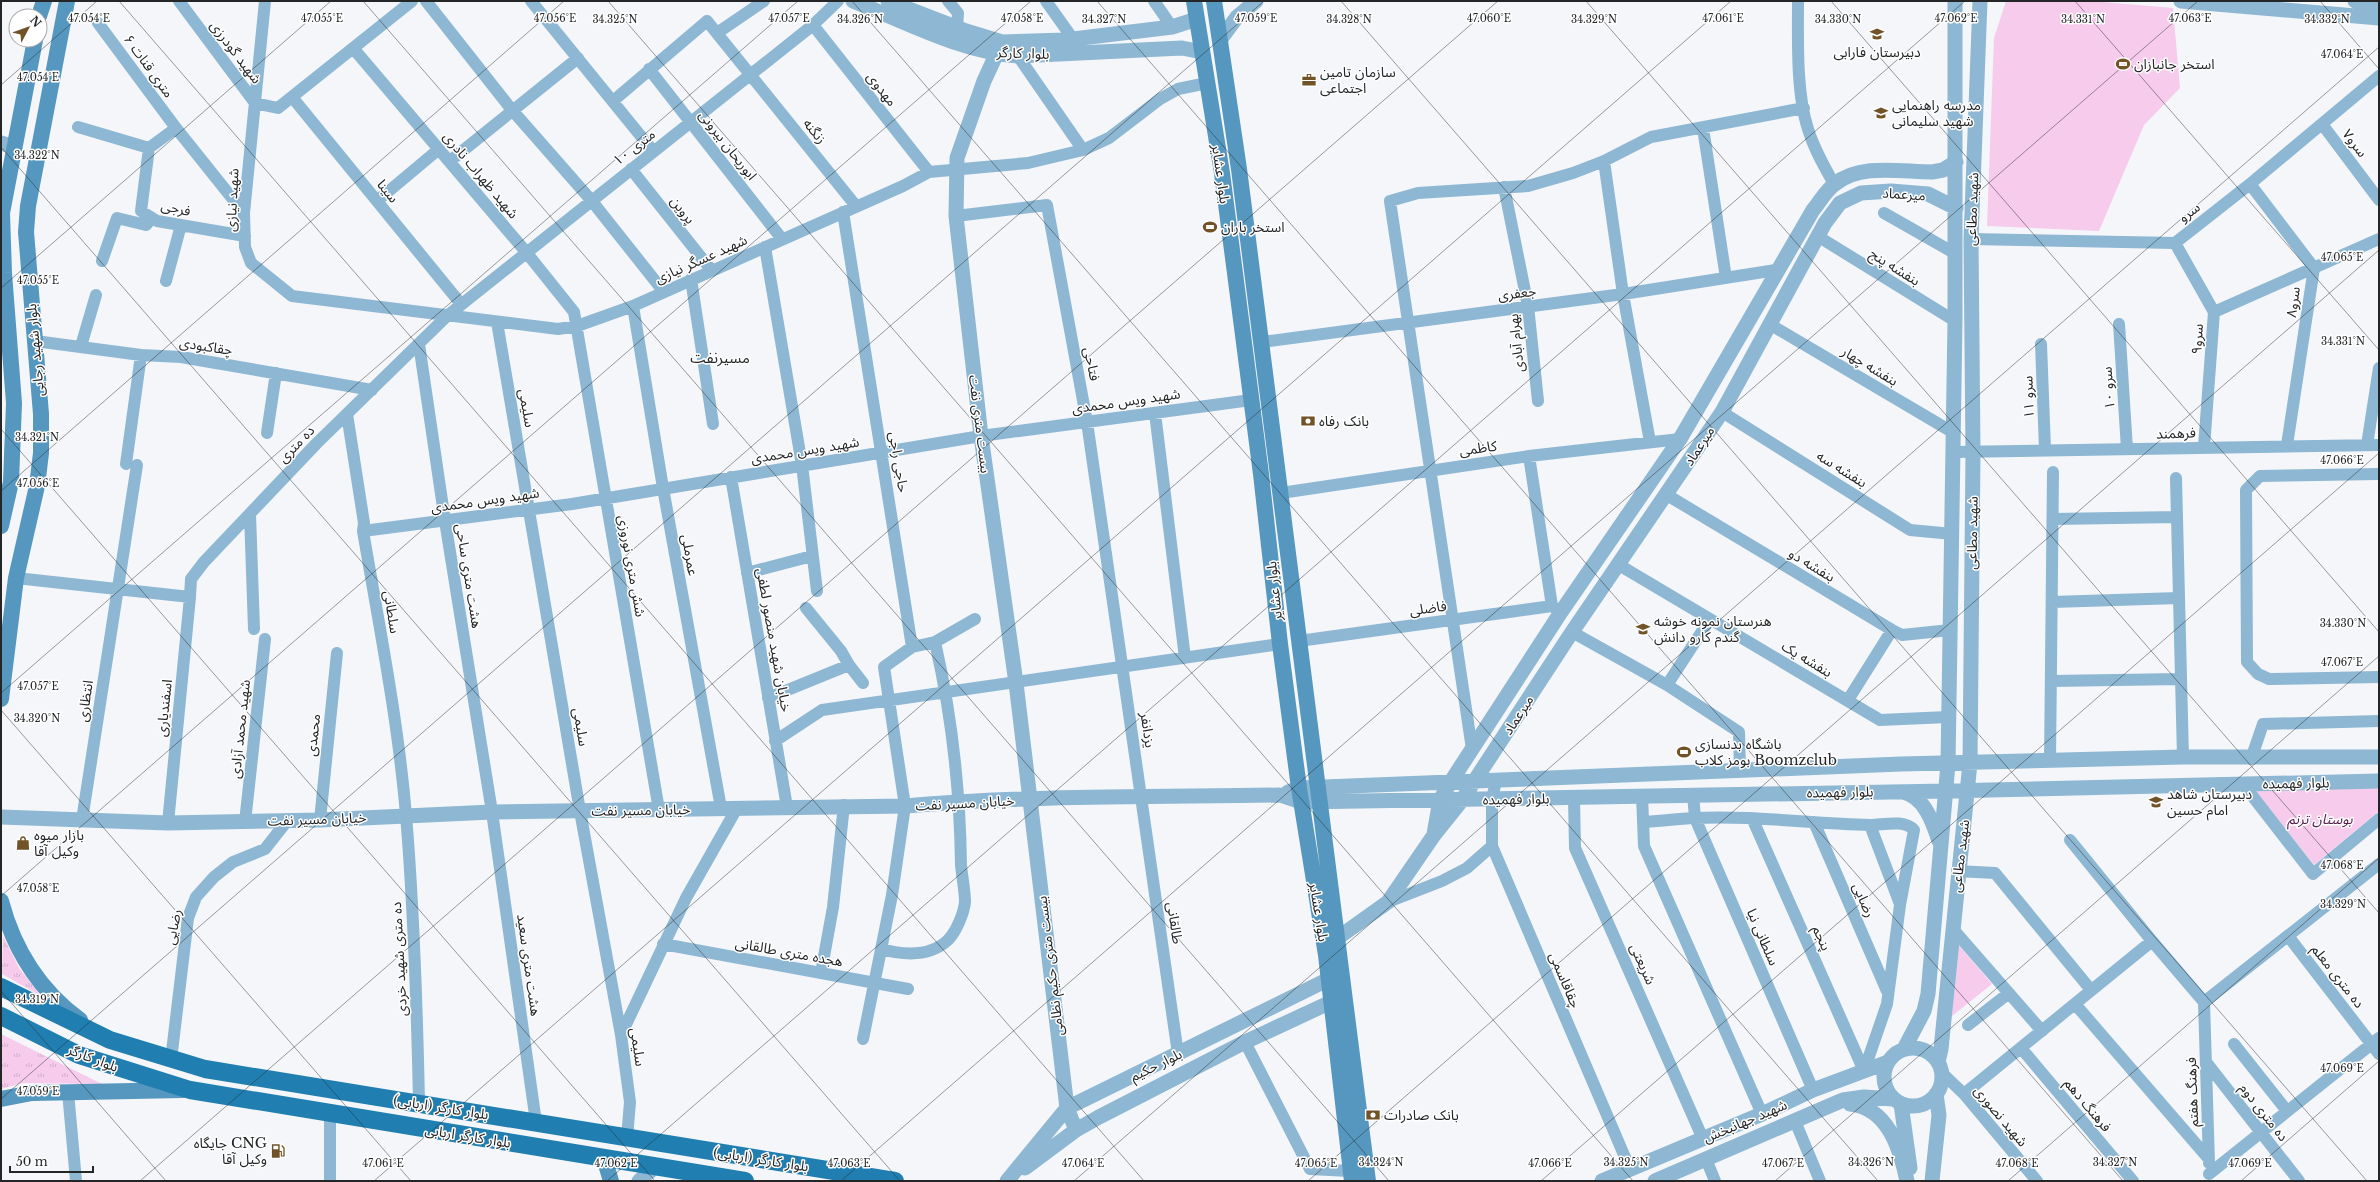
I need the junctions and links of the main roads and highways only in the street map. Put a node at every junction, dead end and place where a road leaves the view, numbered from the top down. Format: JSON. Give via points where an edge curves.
{"nodes":[{"id":1,"x":1194,"y":1,"type":"edge"},
{"id":2,"x":1214,"y":1,"type":"edge"},
{"id":3,"x":67,"y":2,"type":"edge"},
{"id":4,"x":33,"y":48,"type":"edge"},
{"id":5,"x":7,"y":145,"type":"edge"},
{"id":6,"x":4,"y":316,"type":"edge"},
{"id":7,"x":11,"y":482,"type":"junction"},
{"id":8,"x":37,"y":486,"type":"junction"},
{"id":9,"x":8,"y":498,"type":"junction"},
{"id":10,"x":34,"y":503,"type":"junction"},
{"id":11,"x":1,"y":526,"type":"edge"},
{"id":12,"x":1,"y":699,"type":"edge"},
{"id":13,"x":1,"y":901,"type":"edge"},
{"id":14,"x":1,"y":987,"type":"edge"},
{"id":15,"x":1,"y":1016,"type":"edge"},
{"id":16,"x":88,"y":1030,"type":"junction"},
{"id":17,"x":110,"y":1040,"type":"junction"},
{"id":18,"x":79,"y":1055,"type":"junction"},
{"id":19,"x":190,"y":1090,"type":"junction"},
{"id":20,"x":1,"y":1099,"type":"edge"},
{"id":21,"x":604,"y":1158,"type":"junction"},
{"id":22,"x":1351,"y":1176,"type":"edge"},
{"id":23,"x":611,"y":1181,"type":"edge"},
{"id":24,"x":746,"y":1181,"type":"edge"},
{"id":25,"x":895,"y":1181,"type":"edge"},
{"id":26,"x":1368,"y":1181,"type":"edge"}],
"edges":[{"from":1,"to":22,"type":"main road","name":"بلوار عشایر","via":[[1223,181],[1300,795],[1329,979]]},
{"from":2,"to":26,"type":"main road","name":"بلوار عشایر","via":[[1262,342]]},
{"from":3,"to":8,"type":"main road","name":"بلوار شهید رجایی","via":[[28,206],[26,232],[41,436]]},
{"from":4,"to":5,"type":"main road","name":"بلوار شهید رجایی"},
{"from":5,"to":6,"type":"main road","name":"بلوار شهید رجایی","via":[[2,213]]},
{"from":6,"to":7,"type":"main road","name":"بلوار شهید رجایی","via":[[14,403]]},
{"from":7,"to":8,"type":"main road"},
{"from":7,"to":9,"type":"main road","name":"بلوار شهید رجایی"},
{"from":8,"to":10,"type":"main road","name":"بلوار شهید رجایی"},
{"from":9,"to":10,"type":"main road"},
{"from":9,"to":11,"type":"main road","name":"بلوار شهید رجایی"},
{"from":10,"to":12,"type":"main road","name":"بلوار شهید رجایی","via":[[16,578]]},
{"from":13,"to":17,"type":"main road","via":[[8,926],[41,985],[70,1012]]},
{"from":14,"to":16,"type":"main road","name":"بلوار کارگر (اربابی)"},
{"from":15,"to":18,"type":"main road","name":"بلوار کارگر"},
{"from":16,"to":17,"type":"main road","name":"بلوار کارگر (اربابی)"},
{"from":16,"to":18,"type":"main road","via":[[79,1031],[74,1036],[73,1045]]},
{"from":17,"to":25,"type":"main road","name":"بلوار کارگر (اربابی)","via":[[205,1069],[284,1084],[419,1102]]},
{"from":18,"to":19,"type":"main road","name":"بلوار کارگر"},
{"from":19,"to":20,"type":"main road","via":[[20,1094]]},
{"from":19,"to":21,"type":"main road","name":"بلوار کارگر اربابی"},
{"from":21,"to":23,"type":"main road"},
{"from":21,"to":24,"type":"main road","name":"بلوار کارگر اربابی"}]}
